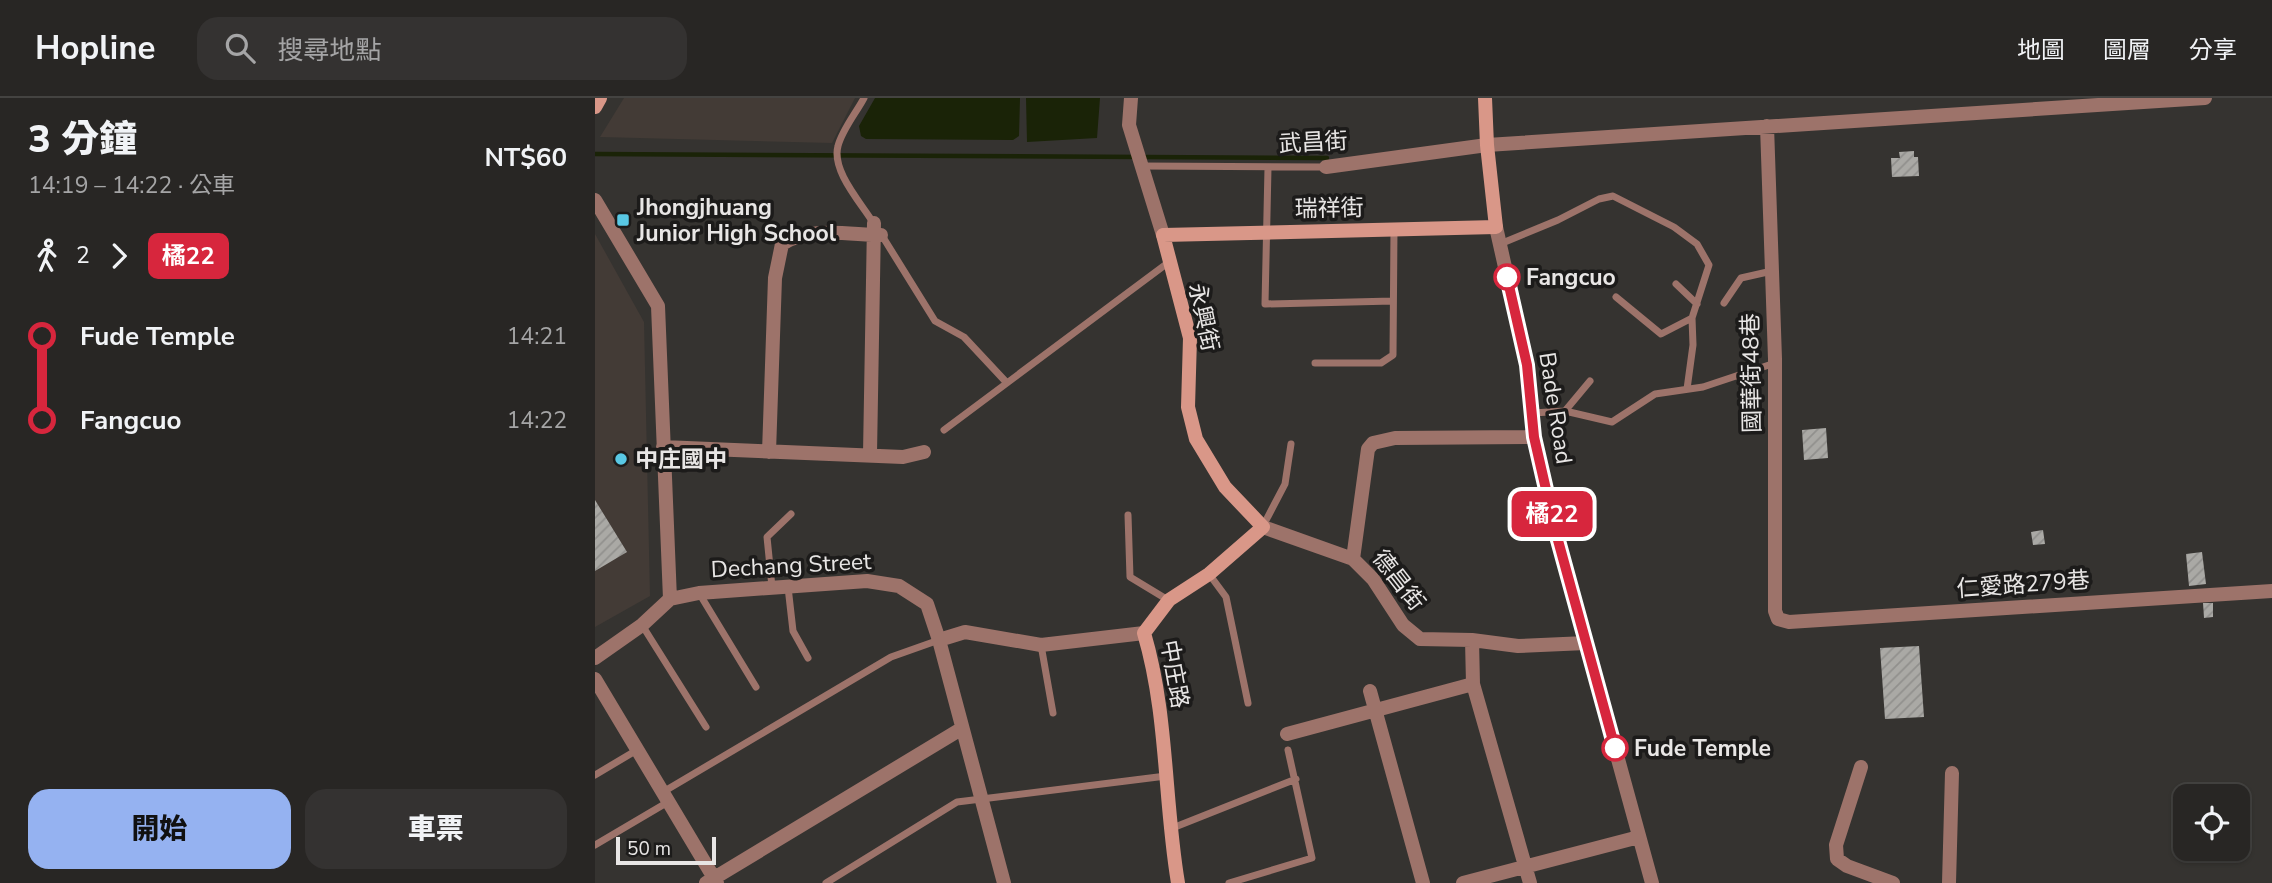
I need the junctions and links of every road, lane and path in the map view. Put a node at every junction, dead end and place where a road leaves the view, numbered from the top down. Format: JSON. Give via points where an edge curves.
{"nodes":[{"id":1,"x":600,"y":98,"type":"edge"},
{"id":2,"x":864,"y":98,"type":"edge"},
{"id":3,"x":1131,"y":98,"type":"edge"},
{"id":4,"x":1485,"y":98,"type":"edge"},
{"id":5,"x":2205,"y":98,"type":"edge"},
{"id":6,"x":595,"y":107,"type":"edge"},
{"id":7,"x":1766,"y":126,"type":"junction"},
{"id":8,"x":1487,"y":145,"type":"junction"},
{"id":9,"x":1139,"y":159,"type":"junction"},
{"id":10,"x":1326,"y":167,"type":"joint"},
{"id":11,"x":1268,"y":168,"type":"junction"},
{"id":12,"x":595,"y":200,"type":"edge"},
{"id":13,"x":1496,"y":227,"type":"junction"},
{"id":14,"x":1394,"y":229,"type":"junction"},
{"id":15,"x":876,"y":231,"type":"junction"},
{"id":16,"x":1266,"y":232,"type":"junction"},
{"id":17,"x":1163,"y":235,"type":"junction"},
{"id":18,"x":1500,"y":244,"type":"junction"},
{"id":19,"x":1168,"y":262,"type":"junction"},
{"id":20,"x":1772,"y":271,"type":"junction"},
{"id":21,"x":1676,"y":284,"type":"dead end"},
{"id":22,"x":1616,"y":297,"type":"dead end"},
{"id":23,"x":1393,"y":301,"type":"junction"},
{"id":24,"x":1724,"y":303,"type":"dead end"},
{"id":25,"x":1697,"y":304,"type":"junction"},
{"id":26,"x":1692,"y":318,"type":"junction"},
{"id":27,"x":1315,"y":363,"type":"dead end"},
{"id":28,"x":1775,"y":363,"type":"junction"},
{"id":29,"x":1590,"y":381,"type":"dead end"},
{"id":30,"x":1007,"y":383,"type":"junction"},
{"id":31,"x":1687,"y":389,"type":"junction"},
{"id":32,"x":1565,"y":411,"type":"junction"},
{"id":33,"x":1532,"y":413,"type":"junction"},
{"id":34,"x":944,"y":430,"type":"dead end"},
{"id":35,"x":1534,"y":437,"type":"junction"},
{"id":36,"x":1291,"y":444,"type":"dead end"},
{"id":37,"x":663,"y":447,"type":"junction"},
{"id":38,"x":769,"y":452,"type":"junction"},
{"id":39,"x":923,"y":452,"type":"dead end"},
{"id":40,"x":870,"y":454,"type":"junction"},
{"id":41,"x":791,"y":513,"type":"dead end"},
{"id":42,"x":1128,"y":515,"type":"dead end"},
{"id":43,"x":1263,"y":527,"type":"junction"},
{"id":44,"x":1353,"y":559,"type":"junction"},
{"id":45,"x":1209,"y":574,"type":"junction"},
{"id":46,"x":788,"y":586,"type":"junction"},
{"id":47,"x":772,"y":587,"type":"junction"},
{"id":48,"x":2272,"y":591,"type":"edge"},
{"id":49,"x":699,"y":593,"type":"junction"},
{"id":50,"x":670,"y":599,"type":"junction"},
{"id":51,"x":1169,"y":600,"type":"junction"},
{"id":52,"x":1778,"y":619,"type":"joint"},
{"id":53,"x":642,"y":625,"type":"junction"},
{"id":54,"x":1144,"y":633,"type":"junction"},
{"id":55,"x":939,"y":640,"type":"junction"},
{"id":56,"x":1472,"y":640,"type":"junction"},
{"id":57,"x":1586,"y":643,"type":"junction"},
{"id":58,"x":1041,"y":645,"type":"junction"},
{"id":59,"x":595,"y":658,"type":"edge"},
{"id":60,"x":808,"y":658,"type":"dead end"},
{"id":61,"x":595,"y":680,"type":"edge"},
{"id":62,"x":1473,"y":684,"type":"junction"},
{"id":63,"x":757,"y":687,"type":"dead end"},
{"id":64,"x":1370,"y":691,"type":"dead end"},
{"id":65,"x":1248,"y":703,"type":"dead end"},
{"id":66,"x":1375,"y":711,"type":"junction"},
{"id":67,"x":1053,"y":713,"type":"dead end"},
{"id":68,"x":706,"y":727,"type":"dead end"},
{"id":69,"x":961,"y":729,"type":"junction"},
{"id":70,"x":1287,"y":734,"type":"dead end"},
{"id":71,"x":637,"y":750,"type":"junction"},
{"id":72,"x":1288,"y":750,"type":"dead end"},
{"id":73,"x":1861,"y":767,"type":"dead end"},
{"id":74,"x":1952,"y":774,"type":"dead end"},
{"id":75,"x":595,"y":775,"type":"edge"},
{"id":76,"x":1166,"y":775,"type":"junction"},
{"id":77,"x":1296,"y":779,"type":"junction"},
{"id":78,"x":665,"y":797,"type":"junction"},
{"id":79,"x":980,"y":797,"type":"junction"},
{"id":80,"x":1169,"y":829,"type":"junction"},
{"id":81,"x":1639,"y":838,"type":"junction"},
{"id":82,"x":595,"y":845,"type":"edge"},
{"id":83,"x":1526,"y":867,"type":"junction"},
{"id":84,"x":712,"y":882,"type":"edge"},
{"id":85,"x":827,"y":883,"type":"edge"},
{"id":86,"x":1004,"y":883,"type":"edge"},
{"id":87,"x":1178,"y":883,"type":"edge"},
{"id":88,"x":1229,"y":883,"type":"edge"},
{"id":89,"x":1423,"y":883,"type":"edge"},
{"id":90,"x":1463,"y":883,"type":"edge"},
{"id":91,"x":1530,"y":883,"type":"edge"},
{"id":92,"x":1652,"y":883,"type":"edge"},
{"id":93,"x":1893,"y":883,"type":"edge"},
{"id":94,"x":1949,"y":883,"type":"edge"}],
"edges":[{"from":1,"to":6,"type":"street"},
{"from":2,"to":15,"type":"lane","via":[[838,146],[837,158]]},
{"from":3,"to":9,"type":"street","name":"永興街","via":[[1129,125]]},
{"from":4,"to":8,"type":"street","name":"Bade Road"},
{"from":5,"to":7,"type":"street","name":"武昌街"},
{"from":7,"to":8,"type":"street","name":"武昌街"},
{"from":7,"to":20,"type":"street","name":"國華街48巷"},
{"from":8,"to":10,"type":"street","name":"武昌街"},
{"from":8,"to":13,"type":"street","name":"Bade Road"},
{"from":9,"to":11,"type":"lane","name":"武昌街"},
{"from":9,"to":17,"type":"street","name":"永興街"},
{"from":10,"to":11,"type":"lane","name":"武昌街"},
{"from":11,"to":16,"type":"lane"},
{"from":12,"to":37,"type":"street","via":[[658,306]]},
{"from":13,"to":14,"type":"street","name":"瑞祥街"},
{"from":13,"to":18,"type":"street","name":"Bade Road"},
{"from":14,"to":16,"type":"street","name":"瑞祥街"},
{"from":14,"to":23,"type":"lane"},
{"from":15,"to":30,"type":"lane","via":[[935,321],[964,337]]},
{"from":15,"to":38,"type":"street","via":[[808,234],[782,244],[775,278]]},
{"from":15,"to":40,"type":"street"},
{"from":16,"to":17,"type":"street","name":"瑞祥街"},
{"from":16,"to":23,"type":"lane","via":[[1265,304]]},
{"from":17,"to":19,"type":"street","name":"永興街"},
{"from":18,"to":25,"type":"lane","via":[[1613,196],[1675,227],[1697,244],[1709,265]]},
{"from":18,"to":33,"type":"street","name":"Bade Road","via":[[1527,365]]},
{"from":19,"to":30,"type":"lane"},
{"from":19,"to":43,"type":"street","name":"永興街","via":[[1190,338],[1188,407],[1196,439],[1225,487]]},
{"from":20,"to":24,"type":"lane","via":[[1741,278]]},
{"from":20,"to":28,"type":"street","name":"國華街48巷"},
{"from":21,"to":25,"type":"lane"},
{"from":22,"to":26,"type":"lane","via":[[1661,334]]},
{"from":23,"to":27,"type":"lane","via":[[1393,355],[1388,361]]},
{"from":25,"to":26,"type":"lane"},
{"from":26,"to":31,"type":"lane"},
{"from":28,"to":31,"type":"lane"},
{"from":28,"to":52,"type":"street","name":"國華街48巷"},
{"from":29,"to":32,"type":"lane"},
{"from":30,"to":34,"type":"lane"},
{"from":31,"to":32,"type":"lane","via":[[1655,394],[1612,422]]},
{"from":32,"to":33,"type":"lane"},
{"from":33,"to":35,"type":"street","name":"Bade Road"},
{"from":35,"to":44,"type":"street","via":[[1395,438],[1373,443],[1368,449]]},
{"from":35,"to":57,"type":"street","name":"Bade Road"},
{"from":36,"to":43,"type":"lane","via":[[1285,484]]},
{"from":37,"to":38,"type":"street"},
{"from":37,"to":50,"type":"street"},
{"from":38,"to":40,"type":"street"},
{"from":39,"to":40,"type":"street","via":[[903,457]]},
{"from":41,"to":47,"type":"lane","via":[[767,537]]},
{"from":42,"to":51,"type":"lane","via":[[1129,577]]},
{"from":43,"to":44,"type":"street","name":"德昌街"},
{"from":43,"to":45,"type":"street","name":"中庄路"},
{"from":44,"to":56,"type":"street","name":"德昌街","via":[[1373,579],[1403,625],[1420,639]]},
{"from":45,"to":51,"type":"street","name":"中庄路"},
{"from":45,"to":65,"type":"lane","via":[[1226,597]]},
{"from":46,"to":47,"type":"street","name":"Dechang Street"},
{"from":46,"to":55,"type":"street","name":"Dechang Street","via":[[867,581],[899,586],[927,604]]},
{"from":46,"to":60,"type":"lane","via":[[793,631]]},
{"from":47,"to":49,"type":"street","name":"Dechang Street"},
{"from":48,"to":52,"type":"street","name":"仁愛路279巷","via":[[1789,622]]},
{"from":49,"to":50,"type":"street","name":"Dechang Street"},
{"from":49,"to":63,"type":"lane"},
{"from":50,"to":53,"type":"street"},
{"from":51,"to":54,"type":"street","name":"中庄路"},
{"from":53,"to":59,"type":"street"},
{"from":53,"to":68,"type":"lane"},
{"from":54,"to":58,"type":"street"},
{"from":54,"to":76,"type":"street","name":"中庄路","via":[[1158,700]]},
{"from":55,"to":58,"type":"street","via":[[965,632]]},
{"from":55,"to":69,"type":"street","name":"Dechang Street"},
{"from":55,"to":78,"type":"lane","via":[[891,657]]},
{"from":56,"to":57,"type":"street","name":"德昌街","via":[[1518,646]]},
{"from":56,"to":62,"type":"street"},
{"from":57,"to":81,"type":"street","name":"Bade Road"},
{"from":58,"to":67,"type":"lane"},
{"from":61,"to":71,"type":"street"},
{"from":62,"to":66,"type":"street"},
{"from":62,"to":83,"type":"street"},
{"from":64,"to":66,"type":"street"},
{"from":66,"to":70,"type":"street"},
{"from":66,"to":89,"type":"street"},
{"from":69,"to":79,"type":"street","name":"Dechang Street"},
{"from":69,"to":84,"type":"street"},
{"from":71,"to":75,"type":"lane"},
{"from":71,"to":78,"type":"street"},
{"from":72,"to":77,"type":"lane"},
{"from":73,"to":93,"type":"street","via":[[1836,845],[1837,859]]},
{"from":74,"to":94,"type":"street"},
{"from":76,"to":79,"type":"lane"},
{"from":76,"to":80,"type":"street","name":"中庄路"},
{"from":77,"to":80,"type":"lane"},
{"from":77,"to":88,"type":"lane","via":[[1312,858]]},
{"from":78,"to":82,"type":"lane"},
{"from":78,"to":84,"type":"street"},
{"from":79,"to":85,"type":"lane","via":[[957,802]]},
{"from":79,"to":86,"type":"street","name":"Dechang Street"},
{"from":80,"to":87,"type":"street","name":"中庄路"},
{"from":81,"to":83,"type":"street"},
{"from":81,"to":92,"type":"street","name":"Bade Road"},
{"from":83,"to":90,"type":"street"},
{"from":83,"to":91,"type":"street"}]}
